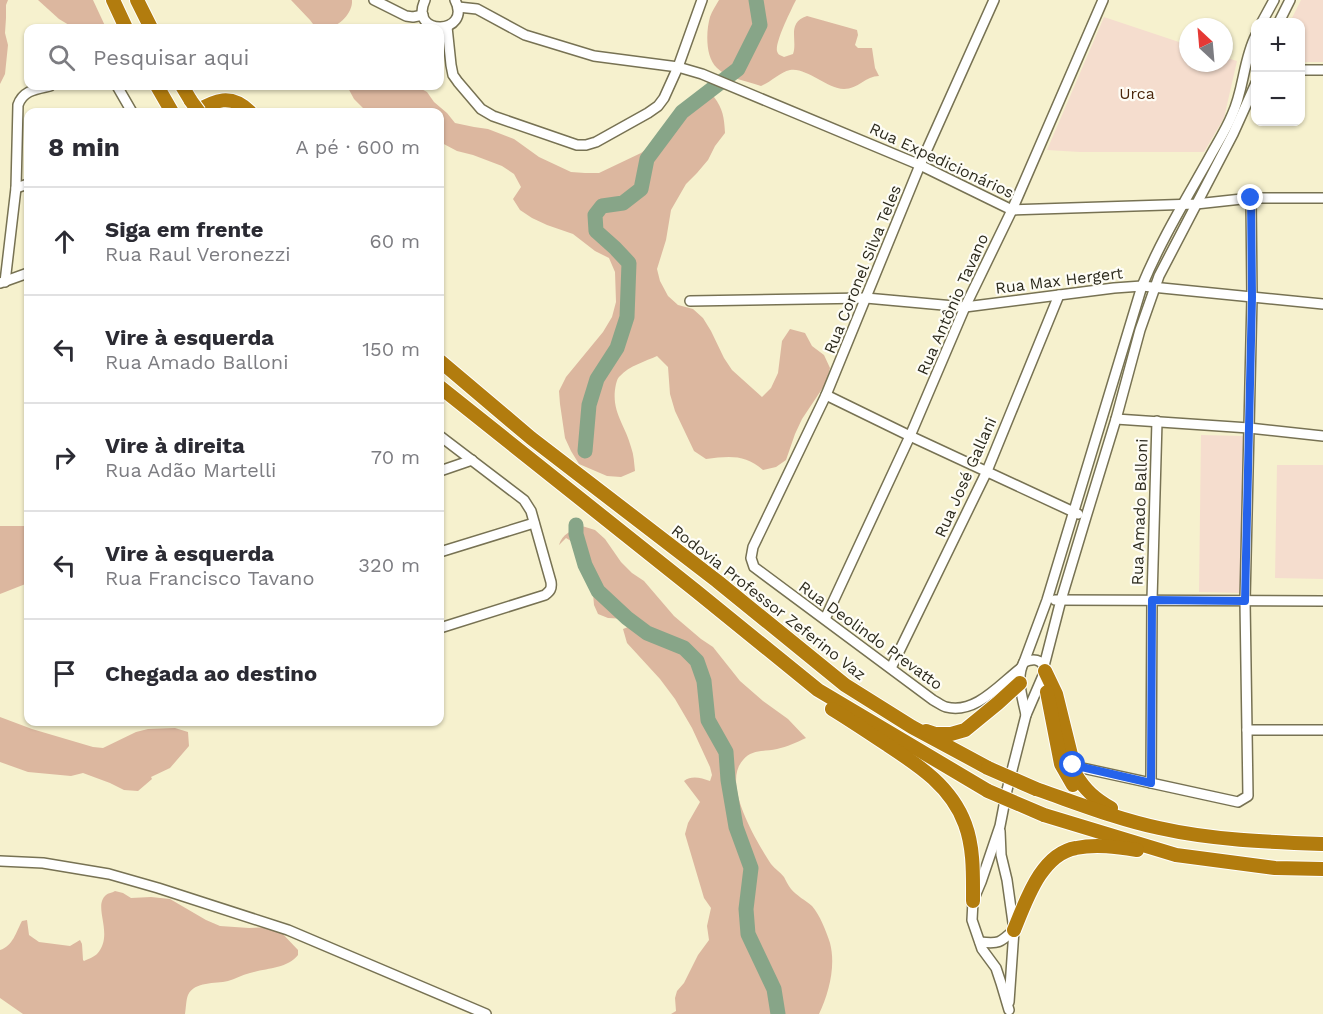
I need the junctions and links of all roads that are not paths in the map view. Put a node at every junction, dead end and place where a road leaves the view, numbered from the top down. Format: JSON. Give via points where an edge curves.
{"nodes":[{"id":1,"x":113,"y":0,"type":"edge"},
{"id":2,"x":137,"y":0,"type":"edge"},
{"id":3,"x":374,"y":0,"type":"edge"},
{"id":4,"x":426,"y":0,"type":"edge"},
{"id":5,"x":702,"y":0,"type":"edge"},
{"id":6,"x":994,"y":0,"type":"edge"},
{"id":7,"x":1103,"y":0,"type":"edge"},
{"id":8,"x":1274,"y":0,"type":"edge"},
{"id":9,"x":1290,"y":0,"type":"edge"},
{"id":10,"x":456,"y":4,"type":"edge"},
{"id":11,"x":423,"y":15,"type":"junction"},
{"id":12,"x":1264,"y":18,"type":"edge"},
{"id":13,"x":1281,"y":18,"type":"edge"},
{"id":14,"x":124,"y":24,"type":"edge"},
{"id":15,"x":149,"y":24,"type":"edge"},
{"id":16,"x":430,"y":24,"type":"edge"},
{"id":17,"x":447,"y":27,"type":"junction"},
{"id":18,"x":444,"y":28,"type":"edge"},
{"id":19,"x":1251,"y":48,"type":"edge"},
{"id":20,"x":678,"y":68,"type":"junction"},
{"id":21,"x":1251,"y":69,"type":"edge"},
{"id":22,"x":1245,"y":70,"type":"junction"},
{"id":23,"x":1305,"y":70,"type":"edge"},
{"id":24,"x":1323,"y":70,"type":"edge"},
{"id":25,"x":37,"y":90,"type":"edge"},
{"id":26,"x":119,"y":90,"type":"edge"},
{"id":27,"x":159,"y":90,"type":"edge"},
{"id":28,"x":184,"y":90,"type":"edge"},
{"id":29,"x":1251,"y":94,"type":"edge"},
{"id":30,"x":130,"y":108,"type":"edge"},
{"id":31,"x":170,"y":108,"type":"edge"},
{"id":32,"x":194,"y":108,"type":"edge"},
{"id":33,"x":198,"y":108,"type":"edge"},
{"id":34,"x":245,"y":108,"type":"edge"},
{"id":35,"x":920,"y":165,"type":"junction"},
{"id":36,"x":24,"y":185,"type":"edge"},
{"id":37,"x":16,"y":188,"type":"junction"},
{"id":38,"x":1251,"y":198,"type":"junction"},
{"id":39,"x":1323,"y":198,"type":"edge"},
{"id":40,"x":1197,"y":204,"type":"junction"},
{"id":41,"x":1183,"y":205,"type":"junction"},
{"id":42,"x":1012,"y":210,"type":"junction"},
{"id":43,"x":24,"y":274,"type":"edge"},
{"id":44,"x":2,"y":282,"type":"edge"},
{"id":45,"x":1142,"y":286,"type":"junction"},
{"id":46,"x":1156,"y":287,"type":"junction"},
{"id":47,"x":1059,"y":295,"type":"junction"},
{"id":48,"x":1252,"y":297,"type":"junction"},
{"id":49,"x":866,"y":298,"type":"junction"},
{"id":50,"x":690,"y":301,"type":"dead end"},
{"id":51,"x":1323,"y":304,"type":"edge"},
{"id":52,"x":965,"y":307,"type":"junction"},
{"id":53,"x":444,"y":365,"type":"edge"},
{"id":54,"x":444,"y":390,"type":"edge"},
{"id":55,"x":826,"y":395,"type":"junction"},
{"id":56,"x":1116,"y":419,"type":"junction"},
{"id":57,"x":1157,"y":421,"type":"junction"},
{"id":58,"x":1249,"y":428,"type":"junction"},
{"id":59,"x":910,"y":436,"type":"junction"},
{"id":60,"x":1323,"y":436,"type":"edge"},
{"id":61,"x":444,"y":439,"type":"edge"},
{"id":62,"x":472,"y":460,"type":"junction"},
{"id":63,"x":444,"y":470,"type":"edge"},
{"id":64,"x":987,"y":471,"type":"junction"},
{"id":65,"x":1074,"y":513,"type":"junction"},
{"id":66,"x":1086,"y":517,"type":"junction"},
{"id":67,"x":534,"y":523,"type":"junction"},
{"id":68,"x":753,"y":547,"type":"joint"},
{"id":69,"x":444,"y":551,"type":"edge"},
{"id":70,"x":1047,"y":600,"type":"junction"},
{"id":71,"x":1061,"y":600,"type":"junction"},
{"id":72,"x":1152,"y":600,"type":"junction"},
{"id":73,"x":1245,"y":601,"type":"junction"},
{"id":74,"x":1323,"y":601,"type":"edge"},
{"id":75,"x":825,"y":619,"type":"junction"},
{"id":76,"x":444,"y":627,"type":"edge"},
{"id":77,"x":1023,"y":665,"type":"junction"},
{"id":78,"x":891,"y":668,"type":"junction"},
{"id":79,"x":1044,"y":672,"type":"junction"},
{"id":80,"x":1020,"y":683,"type":"junction"},
{"id":81,"x":818,"y":690,"type":"junction"},
{"id":82,"x":1026,"y":715,"type":"junction"},
{"id":83,"x":912,"y":727,"type":"junction"},
{"id":84,"x":1246,"y":730,"type":"junction"},
{"id":85,"x":1323,"y":730,"type":"edge"},
{"id":86,"x":1073,"y":765,"type":"junction"},
{"id":87,"x":1151,"y":783,"type":"junction"},
{"id":88,"x":1091,"y":808,"type":"junction"},
{"id":89,"x":1134,"y":821,"type":"junction"},
{"id":90,"x":1000,"y":826,"type":"junction"},
{"id":91,"x":1323,"y":844,"type":"edge"},
{"id":92,"x":1176,"y":855,"type":"junction"},
{"id":93,"x":0,"y":861,"type":"edge"},
{"id":94,"x":1323,"y":869,"type":"edge"},
{"id":95,"x":973,"y":901,"type":"junction"},
{"id":96,"x":1014,"y":930,"type":"junction"},
{"id":97,"x":980,"y":942,"type":"junction"},
{"id":98,"x":1008,"y":1012,"type":"edge"},
{"id":99,"x":486,"y":1014,"type":"edge"}],
"edges":[{"from":1,"to":14,"type":"highway"},
{"from":2,"to":15,"type":"highway"},
{"from":3,"to":11,"type":"street","via":[[406,16]]},
{"from":4,"to":11,"type":"street"},
{"from":5,"to":20,"type":"street"},
{"from":6,"to":35,"type":"street","name":"Rua Coronel Silva Teles"},
{"from":7,"to":42,"type":"street","name":"Rua Antônio Tavano"},
{"from":8,"to":12,"type":"street"},
{"from":9,"to":13,"type":"street"},
{"from":10,"to":17,"type":"street","via":[[458,15]]},
{"from":10,"to":20,"type":"street","name":"Rua Expedicionários","via":[[477,9],[525,35],[594,56]]},
{"from":11,"to":16,"type":"street"},
{"from":17,"to":18,"type":"street"},
{"from":17,"to":20,"type":"street","via":[[453,75],[481,109],[577,145],[596,142],[658,106]]},
{"from":19,"to":22,"type":"street"},
{"from":20,"to":35,"type":"street","name":"Rua Expedicionários","via":[[737,88]]},
{"from":21,"to":22,"type":"street"},
{"from":22,"to":41,"type":"street","via":[[1232,117]]},
{"from":23,"to":24,"type":"street"},
{"from":25,"to":37,"type":"street","via":[[24,94],[18,105]]},
{"from":26,"to":30,"type":"street"},
{"from":27,"to":31,"type":"highway"},
{"from":28,"to":32,"type":"highway"},
{"from":29,"to":40,"type":"street"},
{"from":33,"to":34,"type":"highway","via":[[227,100]]},
{"from":35,"to":42,"type":"street","name":"Rua Expedicionários"},
{"from":35,"to":49,"type":"street","name":"Rua Coronel Silva Teles"},
{"from":36,"to":37,"type":"street"},
{"from":37,"to":44,"type":"street"},
{"from":38,"to":39,"type":"street","name":"Rua Expedicionários"},
{"from":38,"to":40,"type":"street","name":"Rua Expedicionários"},
{"from":38,"to":48,"type":"street"},
{"from":40,"to":41,"type":"street","name":"Rua Expedicionários"},
{"from":40,"to":46,"type":"street"},
{"from":41,"to":42,"type":"street","name":"Rua Expedicionários"},
{"from":41,"to":45,"type":"street"},
{"from":42,"to":52,"type":"street","name":"Rua Antônio Tavano"},
{"from":43,"to":44,"type":"street"},
{"from":45,"to":46,"type":"street","name":"Rua Max Hergert"},
{"from":45,"to":47,"type":"street","name":"Rua Max Hergert"},
{"from":45,"to":65,"type":"street"},
{"from":46,"to":48,"type":"street","name":"Rua Max Hergert"},
{"from":46,"to":56,"type":"street"},
{"from":47,"to":52,"type":"street","name":"Rua Max Hergert"},
{"from":47,"to":64,"type":"street","name":"Rua José Gallani"},
{"from":48,"to":51,"type":"street","name":"Rua Max Hergert"},
{"from":48,"to":58,"type":"street"},
{"from":49,"to":50,"type":"street","name":"Rua Max Hergert"},
{"from":49,"to":52,"type":"street","name":"Rua Max Hergert"},
{"from":49,"to":55,"type":"street","name":"Rua Coronel Silva Teles"},
{"from":52,"to":59,"type":"street","name":"Rua Antônio Tavano"},
{"from":53,"to":83,"type":"highway","name":"Rodovia Professor Zeferino Vaz","via":[[845,685]]},
{"from":54,"to":81,"type":"highway"},
{"from":55,"to":59,"type":"street"},
{"from":55,"to":68,"type":"street","name":"Rua Coronel Silva Teles"},
{"from":56,"to":57,"type":"street"},
{"from":56,"to":66,"type":"street"},
{"from":57,"to":58,"type":"street"},
{"from":57,"to":72,"type":"street","name":"Rua Amado Balloni"},
{"from":58,"to":60,"type":"street"},
{"from":58,"to":73,"type":"street"},
{"from":59,"to":64,"type":"street"},
{"from":59,"to":75,"type":"street","name":"Rua Antônio Tavano"},
{"from":61,"to":62,"type":"street"},
{"from":62,"to":63,"type":"street"},
{"from":62,"to":67,"type":"street","via":[[524,500]]},
{"from":64,"to":65,"type":"street"},
{"from":64,"to":78,"type":"street","name":"Rua José Gallani"},
{"from":65,"to":66,"type":"street"},
{"from":65,"to":70,"type":"street"},
{"from":66,"to":71,"type":"street"},
{"from":67,"to":69,"type":"street"},
{"from":67,"to":76,"type":"street","via":[[551,582],[549,592]]},
{"from":68,"to":75,"type":"street","name":"Rua Deolindo Prevatto","via":[[754,567]]},
{"from":70,"to":71,"type":"street"},
{"from":70,"to":77,"type":"street"},
{"from":71,"to":72,"type":"street"},
{"from":71,"to":79,"type":"street"},
{"from":72,"to":73,"type":"street"},
{"from":72,"to":87,"type":"street","name":"Rua Amado Balloni"},
{"from":73,"to":74,"type":"street"},
{"from":73,"to":84,"type":"street"},
{"from":75,"to":78,"type":"street","name":"Rua Deolindo Prevatto"},
{"from":77,"to":78,"type":"street","name":"Rua Deolindo Prevatto","via":[[984,698],[958,708],[939,704]]},
{"from":77,"to":79,"type":"street","via":[[1040,660]]},
{"from":77,"to":80,"type":"street"},
{"from":79,"to":82,"type":"street"},
{"from":79,"to":86,"type":"highway","via":[[1056,694]]},
{"from":79,"to":88,"type":"highway","via":[[1061,764]]},
{"from":80,"to":82,"type":"street"},
{"from":80,"to":83,"type":"highway","via":[[965,730],[935,734]]},
{"from":81,"to":92,"type":"highway","bridge":true,"via":[[988,791],[1044,815]]},
{"from":81,"to":95,"type":"highway","via":[[829,707],[926,771],[956,805],[971,845]]},
{"from":82,"to":90,"type":"street"},
{"from":83,"to":88,"type":"highway","name":"Rodovia Professor Zeferino Vaz","bridge":true,"via":[[988,768]]},
{"from":84,"to":85,"type":"street"},
{"from":84,"to":87,"type":"street","via":[[1248,796],[1238,802]]},
{"from":86,"to":87,"type":"street"},
{"from":86,"to":89,"type":"highway","via":[[1090,795]]},
{"from":88,"to":89,"type":"highway","name":"Rodovia Professor Zeferino Vaz"},
{"from":89,"to":91,"type":"highway","name":"Rodovia Professor Zeferino Vaz","via":[[1192,834]]},
{"from":90,"to":95,"type":"street"},
{"from":90,"to":96,"type":"street"},
{"from":92,"to":94,"type":"highway","via":[[1275,868]]},
{"from":92,"to":96,"type":"highway","via":[[1097,846],[1074,848],[1055,856],[1043,870]]},
{"from":93,"to":99,"type":"street","via":[[43,863],[109,874],[158,888],[288,930]]},
{"from":95,"to":97,"type":"street","via":[[972,920]]},
{"from":96,"to":97,"type":"street","via":[[1002,941]]},
{"from":96,"to":98,"type":"street"},
{"from":97,"to":98,"type":"street","via":[[996,968]]}]}
